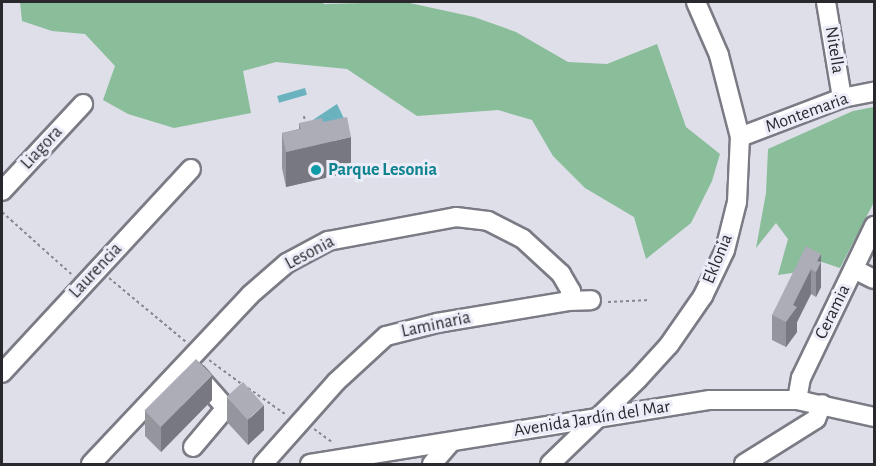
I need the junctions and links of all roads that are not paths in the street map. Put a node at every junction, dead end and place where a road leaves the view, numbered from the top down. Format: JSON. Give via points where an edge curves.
{"nodes":[{"id":1,"x":696,"y":2,"type":"edge"},
{"id":2,"x":826,"y":2,"type":"edge"},
{"id":3,"x":874,"y":92,"type":"edge"},
{"id":4,"x":842,"y":98,"type":"junction"},
{"id":5,"x":83,"y":104,"type":"dead end"},
{"id":6,"x":740,"y":137,"type":"junction"},
{"id":7,"x":191,"y":169,"type":"dead end"},
{"id":8,"x":2,"y":191,"type":"edge"},
{"id":9,"x":874,"y":226,"type":"edge"},
{"id":10,"x":854,"y":269,"type":"junction"},
{"id":11,"x":874,"y":279,"type":"edge"},
{"id":12,"x":591,"y":300,"type":"road end"},
{"id":13,"x":568,"y":301,"type":"junction"},
{"id":14,"x":186,"y":363,"type":"junction"},
{"id":15,"x":2,"y":373,"type":"edge"},
{"id":16,"x":638,"y":380,"type":"junction"},
{"id":17,"x":796,"y":400,"type":"junction"},
{"id":18,"x":822,"y":404,"type":"junction"},
{"id":19,"x":652,"y":410,"type":"junction"},
{"id":20,"x":598,"y":417,"type":"junction"},
{"id":21,"x":874,"y":417,"type":"edge"},
{"id":22,"x":450,"y":443,"type":"junction"},
{"id":23,"x":193,"y":447,"type":"dead end"},
{"id":24,"x":91,"y":465,"type":"edge"},
{"id":25,"x":263,"y":465,"type":"edge"},
{"id":26,"x":310,"y":465,"type":"edge"},
{"id":27,"x":432,"y":465,"type":"edge"},
{"id":28,"x":550,"y":465,"type":"edge"},
{"id":29,"x":744,"y":465,"type":"edge"}],
"edges":[{"from":1,"to":6,"type":"street","name":"Eklonia","via":[[718,55]]},
{"from":2,"to":4,"type":"street","name":"Nitella"},
{"from":3,"to":4,"type":"street","name":"Montemaria"},
{"from":4,"to":6,"type":"street","name":"Montemaria"},
{"from":5,"to":8,"type":"street","name":"Liagora"},
{"from":6,"to":16,"type":"street","name":"Eklonia","via":[[737,202],[725,250],[686,323]]},
{"from":7,"to":15,"type":"street","name":"Laurencia"},
{"from":9,"to":10,"type":"street","name":"Ceramia"},
{"from":10,"to":11,"type":"street"},
{"from":10,"to":17,"type":"street","name":"Ceramia","via":[[801,378]]},
{"from":12,"to":13,"type":"street","name":"Laminaria"},
{"from":13,"to":14,"type":"street","name":"Lesonia","via":[[571,291],[561,274],[512,232],[476,218],[426,221],[345,235],[306,251],[250,296]]},
{"from":13,"to":25,"type":"street","name":"Laminaria","via":[[416,327],[386,336],[336,381]]},
{"from":14,"to":23,"type":"street","via":[[226,408]]},
{"from":14,"to":24,"type":"street","name":"Lesonia"},
{"from":16,"to":19,"type":"street","via":[[639,396]]},
{"from":16,"to":20,"type":"street","name":"Eklonia"},
{"from":17,"to":18,"type":"street","name":"Avenida Jardín del Mar"},
{"from":17,"to":19,"type":"street","name":"Avenida Jardín del Mar","via":[[719,399]]},
{"from":18,"to":21,"type":"street","name":"Avenida Jardín del Mar"},
{"from":18,"to":29,"type":"street","via":[[816,419]]},
{"from":19,"to":20,"type":"street","name":"Avenida Jardín del Mar"},
{"from":20,"to":22,"type":"street","name":"Avenida Jardín del Mar"},
{"from":20,"to":28,"type":"street","name":"Eklonia"},
{"from":22,"to":26,"type":"street","name":"Avenida Jardín del Mar"},
{"from":22,"to":27,"type":"street"}]}
